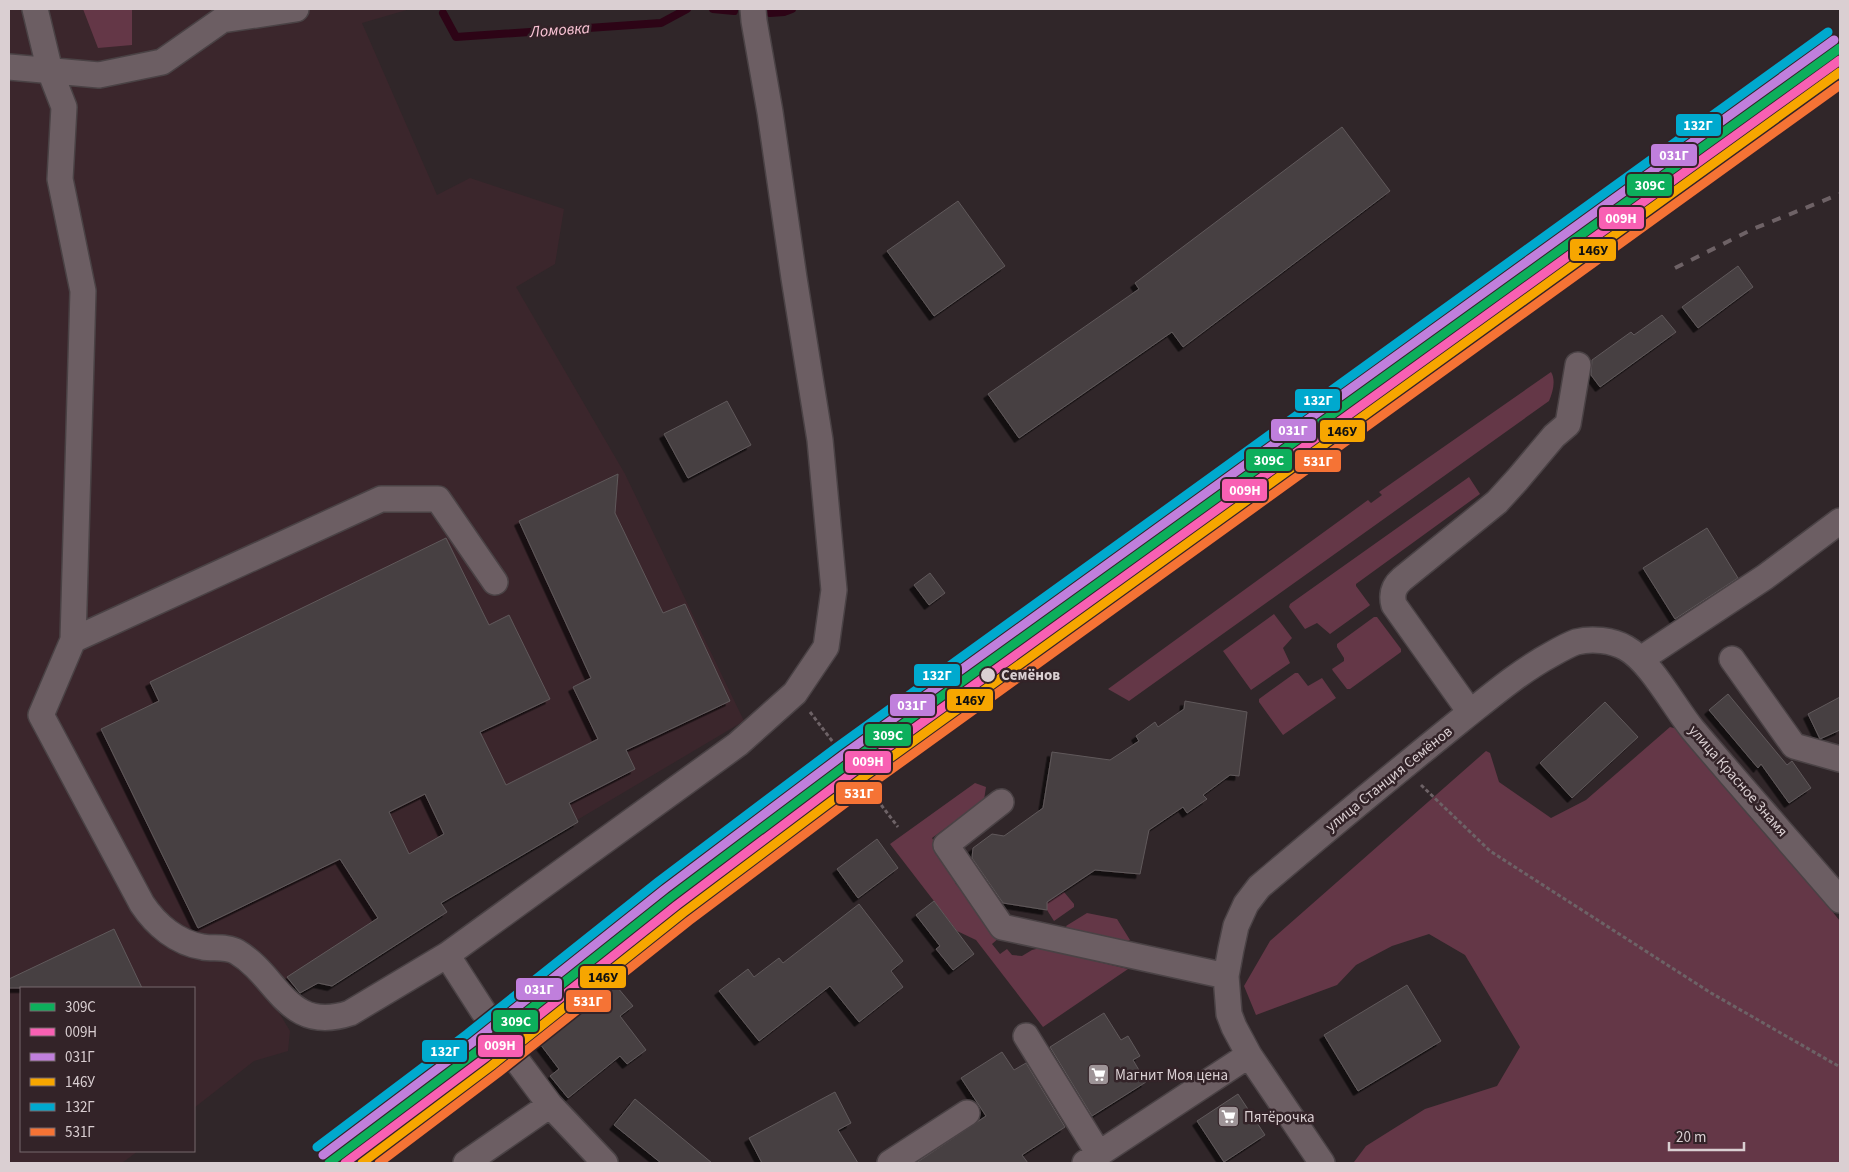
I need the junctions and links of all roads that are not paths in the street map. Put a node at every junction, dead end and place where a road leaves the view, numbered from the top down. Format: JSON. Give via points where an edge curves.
{"nodes":[{"id":1,"x":35,"y":9,"type":"edge"},
{"id":2,"x":296,"y":9,"type":"edge"},
{"id":3,"x":753,"y":9,"type":"edge"},
{"id":4,"x":9,"y":67,"type":"edge"},
{"id":5,"x":50,"y":71,"type":"junction"},
{"id":6,"x":1578,"y":365,"type":"dead end"},
{"id":7,"x":1840,"y":521,"type":"edge"},
{"id":8,"x":495,"y":582,"type":"dead end"},
{"id":9,"x":73,"y":640,"type":"junction"},
{"id":10,"x":1641,"y":659,"type":"junction"},
{"id":11,"x":1732,"y":659,"type":"dead end"},
{"id":12,"x":1470,"y":712,"type":"junction"},
{"id":13,"x":1840,"y":759,"type":"edge"},
{"id":14,"x":1001,"y":802,"type":"dead end"},
{"id":15,"x":1840,"y":900,"type":"edge"},
{"id":16,"x":447,"y":955,"type":"junction"},
{"id":17,"x":1226,"y":976,"type":"junction"},
{"id":18,"x":483,"y":1011,"type":"tunnel mouth"},
{"id":19,"x":1026,"y":1036,"type":"dead end"},
{"id":20,"x":1249,"y":1055,"type":"junction"},
{"id":21,"x":514,"y":1058,"type":"tunnel mouth"},
{"id":22,"x":550,"y":1105,"type":"junction"},
{"id":23,"x":967,"y":1113,"type":"dead end"},
{"id":24,"x":1092,"y":1159,"type":"edge"},
{"id":25,"x":466,"y":1163,"type":"edge"},
{"id":26,"x":605,"y":1163,"type":"edge"},
{"id":27,"x":890,"y":1163,"type":"edge"},
{"id":28,"x":1322,"y":1163,"type":"edge"}],
"edges":[{"from":1,"to":5,"type":"street"},
{"from":2,"to":5,"type":"street","via":[[222,20],[162,62],[99,75]]},
{"from":3,"to":16,"type":"street","via":[[820,440],[834,590],[826,647],[795,693],[738,744]]},
{"from":4,"to":5,"type":"street"},
{"from":5,"to":9,"type":"street","via":[[64,107],[60,179],[83,291]]},
{"from":6,"to":12,"type":"street","via":[[1568,424],[1497,502],[1402,579],[1394,590],[1394,605]]},
{"from":7,"to":10,"type":"street","via":[[1765,577]]},
{"from":8,"to":9,"type":"street","via":[[438,498],[381,498]]},
{"from":9,"to":16,"type":"street","via":[[41,715],[142,904],[159,926],[189,944],[234,950],[247,958],[281,996],[300,1012],[312,1016],[350,1014]]},
{"from":10,"to":12,"type":"street","name":"улица Станция Семёнов","via":[[1626,648],[1608,642],[1587,640],[1574,643],[1529,667]]},
{"from":10,"to":15,"type":"street","name":"улица Красное Знамя","via":[[1692,728]]},
{"from":11,"to":13,"type":"street","via":[[1794,746]]},
{"from":12,"to":17,"type":"street","name":"улица Станция Семёнов","via":[[1259,887],[1246,904],[1236,926]]},
{"from":14,"to":17,"type":"street","via":[[946,845],[1002,927]]},
{"from":16,"to":18,"type":"street"},
{"from":17,"to":20,"type":"street","name":"улица Станция Семёнов","via":[[1229,1014]]},
{"from":19,"to":24,"type":"street"},
{"from":20,"to":24,"type":"street"},
{"from":20,"to":28,"type":"street","name":"улица Станция Семёнов"},
{"from":21,"to":22,"type":"street"},
{"from":22,"to":25,"type":"street"},
{"from":22,"to":26,"type":"street"},
{"from":23,"to":27,"type":"street"}]}
